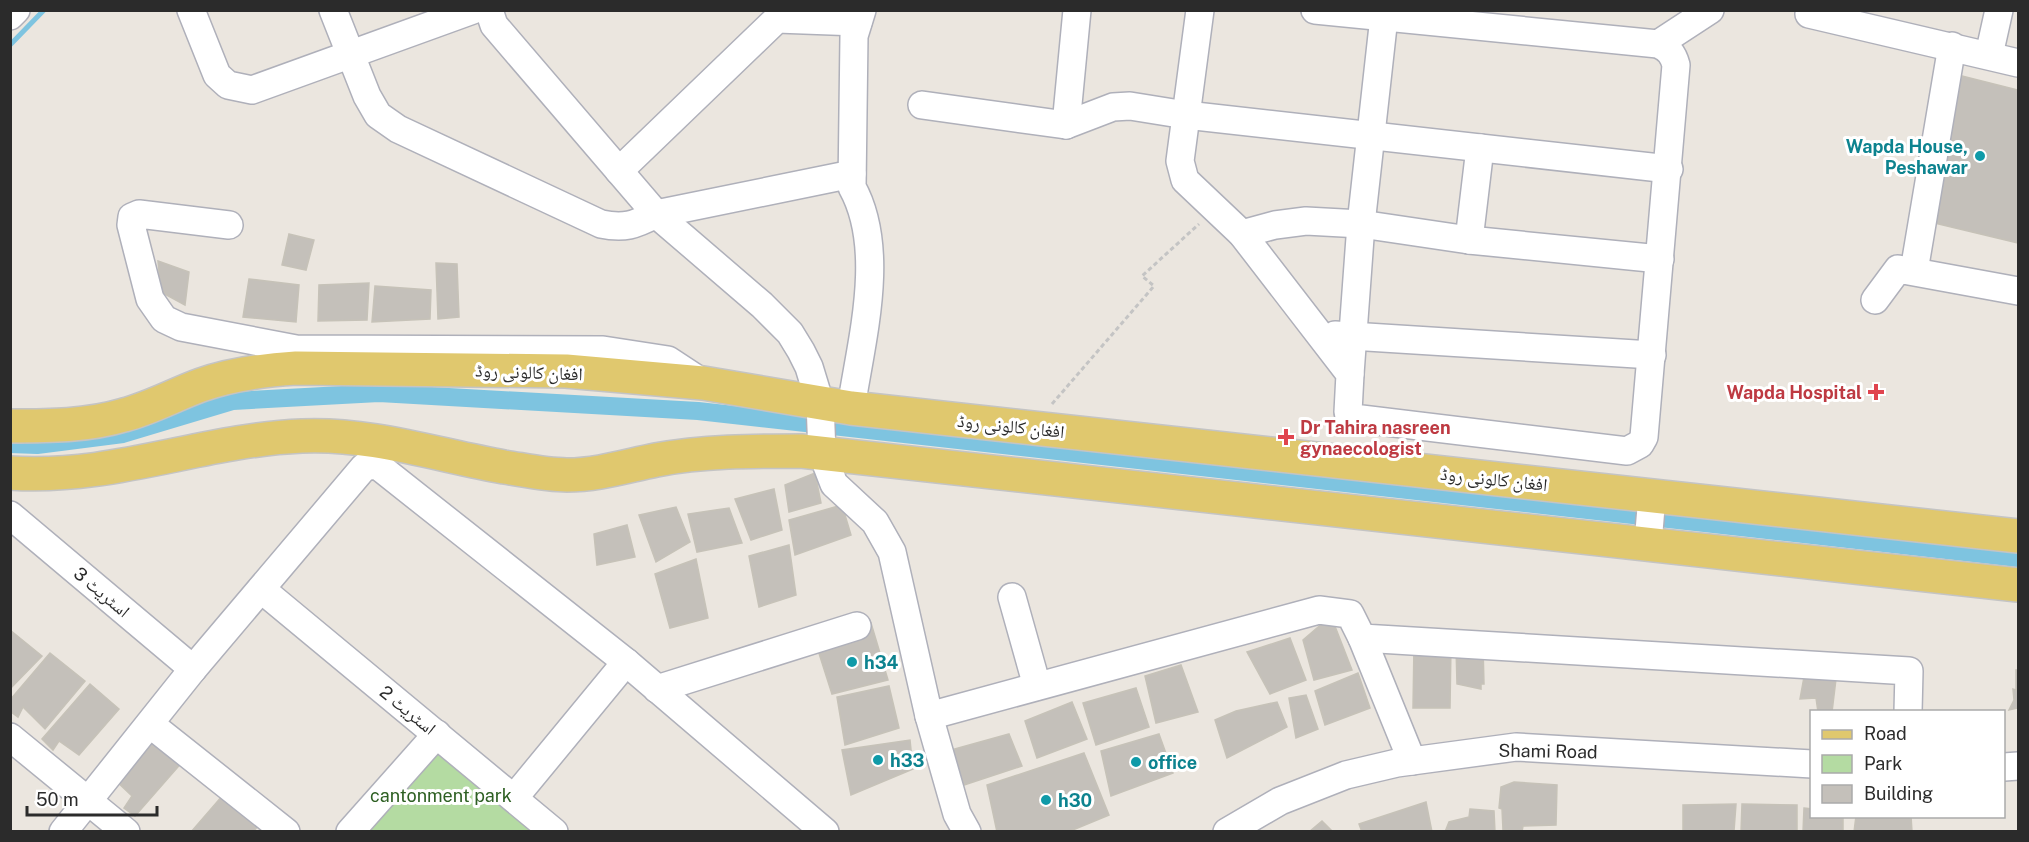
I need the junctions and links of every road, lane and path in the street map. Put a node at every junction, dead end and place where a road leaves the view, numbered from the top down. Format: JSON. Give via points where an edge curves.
{"nodes":[{"id":1,"x":16,"y":10,"type":"edge"},
{"id":2,"x":191,"y":10,"type":"edge"},
{"id":3,"x":333,"y":10,"type":"edge"},
{"id":4,"x":473,"y":10,"type":"edge"},
{"id":5,"x":489,"y":10,"type":"edge"},
{"id":6,"x":1077,"y":10,"type":"edge"},
{"id":7,"x":1200,"y":10,"type":"edge"},
{"id":8,"x":1710,"y":10,"type":"edge"},
{"id":9,"x":1999,"y":10,"type":"edge"},
{"id":10,"x":1325,"y":12,"type":"edge"},
{"id":11,"x":772,"y":15,"type":"edge"},
{"id":12,"x":1809,"y":15,"type":"dead end"},
{"id":13,"x":10,"y":16,"type":"edge"},
{"id":14,"x":860,"y":16,"type":"edge"},
{"id":15,"x":1454,"y":16,"type":"edge"},
{"id":16,"x":1384,"y":17,"type":"junction"},
{"id":17,"x":1658,"y":44,"type":"junction"},
{"id":18,"x":1952,"y":46,"type":"junction"},
{"id":19,"x":1989,"y":55,"type":"junction"},
{"id":20,"x":349,"y":56,"type":"junction"},
{"id":21,"x":2019,"y":63,"type":"edge"},
{"id":22,"x":922,"y":105,"type":"dead end"},
{"id":23,"x":1186,"y":116,"type":"junction"},
{"id":24,"x":1066,"y":125,"type":"junction"},
{"id":25,"x":1372,"y":136,"type":"junction"},
{"id":26,"x":1480,"y":148,"type":"junction"},
{"id":27,"x":1669,"y":170,"type":"junction"},
{"id":28,"x":619,"y":171,"type":"junction"},
{"id":29,"x":852,"y":174,"type":"junction"},
{"id":30,"x":1216,"y":208,"type":"junction"},
{"id":31,"x":656,"y":214,"type":"junction"},
{"id":32,"x":1362,"y":224,"type":"junction"},
{"id":33,"x":229,"y":225,"type":"dead end"},
{"id":34,"x":1242,"y":234,"type":"junction"},
{"id":35,"x":1470,"y":240,"type":"junction"},
{"id":36,"x":1660,"y":259,"type":"junction"},
{"id":37,"x":1914,"y":271,"type":"junction"},
{"id":38,"x":2019,"y":291,"type":"edge"},
{"id":39,"x":1875,"y":300,"type":"dead end"},
{"id":40,"x":1319,"y":335,"type":"junction"},
{"id":41,"x":1353,"y":335,"type":"junction"},
{"id":42,"x":1652,"y":355,"type":"junction"},
{"id":43,"x":1350,"y":374,"type":"junction"},
{"id":44,"x":703,"y":383,"type":"junction"},
{"id":45,"x":827,"y":423,"type":"junction"},
{"id":46,"x":10,"y":426,"type":"edge"},
{"id":47,"x":1031,"y":428,"type":"junction"},
{"id":48,"x":10,"y":472,"type":"edge"},
{"id":49,"x":1652,"y":496,"type":"junction"},
{"id":50,"x":10,"y":515,"type":"edge"},
{"id":51,"x":2019,"y":536,"type":"edge"},
{"id":52,"x":1648,"y":543,"type":"junction"},
{"id":53,"x":2019,"y":585,"type":"edge"},
{"id":54,"x":261,"y":589,"type":"junction"},
{"id":55,"x":1012,"y":597,"type":"dead end"},
{"id":56,"x":857,"y":626,"type":"dead end"},
{"id":57,"x":1362,"y":638,"type":"junction"},
{"id":58,"x":626,"y":662,"type":"junction"},
{"id":59,"x":193,"y":669,"type":"junction"},
{"id":60,"x":1037,"y":686,"type":"junction"},
{"id":61,"x":657,"y":688,"type":"junction"},
{"id":62,"x":1908,"y":710,"type":"edge"},
{"id":63,"x":928,"y":716,"type":"junction"},
{"id":64,"x":150,"y":724,"type":"junction"},
{"id":65,"x":437,"y":734,"type":"junction"},
{"id":66,"x":10,"y":737,"type":"edge"},
{"id":67,"x":10,"y":758,"type":"edge"},
{"id":68,"x":1412,"y":761,"type":"junction"},
{"id":69,"x":1810,"y":764,"type":"edge"},
{"id":70,"x":514,"y":798,"type":"junction"},
{"id":71,"x":77,"y":815,"type":"edge"},
{"id":72,"x":101,"y":831,"type":"edge"},
{"id":73,"x":126,"y":831,"type":"edge"},
{"id":74,"x":286,"y":831,"type":"edge"},
{"id":75,"x":350,"y":831,"type":"edge"},
{"id":76,"x":554,"y":831,"type":"edge"},
{"id":77,"x":825,"y":831,"type":"edge"},
{"id":78,"x":967,"y":831,"type":"edge"},
{"id":79,"x":1227,"y":831,"type":"edge"}],
"edges":[{"from":1,"to":13,"type":"street"},
{"from":2,"to":20,"type":"street","via":[[217,75],[239,89],[252,90]]},
{"from":3,"to":20,"type":"street"},
{"from":4,"to":20,"type":"street"},
{"from":5,"to":28,"type":"street","via":[[494,25]]},
{"from":6,"to":24,"type":"street"},
{"from":7,"to":23,"type":"street"},
{"from":8,"to":17,"type":"street"},
{"from":9,"to":19,"type":"street"},
{"from":10,"to":16,"type":"street"},
{"from":11,"to":14,"type":"street"},
{"from":11,"to":28,"type":"street"},
{"from":12,"to":18,"type":"street"},
{"from":14,"to":29,"type":"street","via":[[854,36]]},
{"from":15,"to":16,"type":"street"},
{"from":15,"to":17,"type":"street"},
{"from":16,"to":25,"type":"street"},
{"from":17,"to":27,"type":"street","via":[[1673,55],[1676,65]]},
{"from":18,"to":19,"type":"street"},
{"from":18,"to":37,"type":"street"},
{"from":19,"to":21,"type":"street"},
{"from":20,"to":31,"type":"street","via":[[378,115],[398,129],[601,224],[632,227]]},
{"from":22,"to":24,"type":"street"},
{"from":23,"to":24,"type":"street","via":[[1130,106],[1113,107]]},
{"from":23,"to":25,"type":"street"},
{"from":23,"to":30,"type":"street","via":[[1180,161],[1185,180]]},
{"from":25,"to":26,"type":"street"},
{"from":25,"to":32,"type":"street"},
{"from":26,"to":27,"type":"street"},
{"from":26,"to":35,"type":"street"},
{"from":27,"to":36,"type":"street"},
{"from":28,"to":31,"type":"street"},
{"from":29,"to":31,"type":"street"},
{"from":29,"to":45,"type":"street","via":[[852,187],[863,206],[871,280]]},
{"from":30,"to":34,"type":"street"},
{"from":30,"to":47,"type":"path","via":[[1142,276],[1154,286]]},
{"from":31,"to":45,"type":"street","via":[[790,333],[809,367]]},
{"from":32,"to":34,"type":"street","via":[[1306,221]]},
{"from":32,"to":35,"type":"street"},
{"from":32,"to":41,"type":"street"},
{"from":33,"to":44,"type":"street","via":[[140,214],[132,217],[150,299],[164,319],[181,327],[296,349],[603,350],[668,360]]},
{"from":34,"to":40,"type":"street"},
{"from":35,"to":36,"type":"street"},
{"from":36,"to":42,"type":"street"},
{"from":37,"to":38,"type":"street"},
{"from":37,"to":39,"type":"street","via":[[1898,269]]},
{"from":40,"to":41,"type":"street"},
{"from":40,"to":43,"type":"street"},
{"from":41,"to":42,"type":"street"},
{"from":41,"to":43,"type":"street"},
{"from":42,"to":43,"type":"street","via":[[1644,437],[1627,451],[1362,421],[1348,412]]},
{"from":44,"to":45,"type":"main road","name":"افغان کالونی روڈ"},
{"from":44,"to":46,"type":"main road","name":"افغان کالونی روڈ","via":[[566,371],[296,368],[231,375],[126,415],[88,423]]},
{"from":45,"to":47,"type":"main road","name":"افغان کالونی روڈ"},
{"from":45,"to":48,"type":"main road","via":[[772,451],[703,454],[606,472],[566,475],[483,463],[375,440],[306,436],[262,438],[87,472]]},
{"from":45,"to":52,"type":"main road"},
{"from":45,"to":63,"type":"street","via":[[834,484],[875,522],[892,552]]},
{"from":47,"to":49,"type":"main road","name":"افغان کالونی روڈ"},
{"from":49,"to":51,"type":"main road","name":"افغان کالونی روڈ"},
{"from":49,"to":52,"type":"street"},
{"from":50,"to":59,"type":"street","name":"اسٹریٹ 3"},
{"from":52,"to":53,"type":"main road"},
{"from":54,"to":58,"type":"street","via":[[364,467],[377,465]]},
{"from":54,"to":59,"type":"street"},
{"from":54,"to":65,"type":"street","name":"اسٹریٹ 2"},
{"from":55,"to":60,"type":"street"},
{"from":56,"to":61,"type":"street"},
{"from":57,"to":60,"type":"street","via":[[1350,614],[1319,610]]},
{"from":57,"to":62,"type":"street","via":[[1909,671]]},
{"from":57,"to":68,"type":"street"},
{"from":58,"to":61,"type":"street"},
{"from":58,"to":70,"type":"street"},
{"from":59,"to":64,"type":"street"},
{"from":60,"to":63,"type":"street"},
{"from":61,"to":77,"type":"street"},
{"from":63,"to":78,"type":"street","via":[[957,814]]},
{"from":64,"to":71,"type":"street"},
{"from":64,"to":74,"type":"street"},
{"from":65,"to":70,"type":"street","name":"اسٹریٹ 2"},
{"from":65,"to":75,"type":"street"},
{"from":66,"to":71,"type":"street"},
{"from":67,"to":71,"type":"street"},
{"from":68,"to":69,"type":"street","name":"Shami Road","via":[[1516,747]]},
{"from":68,"to":79,"type":"street","name":"Shami Road","via":[[1346,775],[1280,801]]},
{"from":70,"to":76,"type":"street","name":"اسٹریٹ 2"},
{"from":71,"to":72,"type":"street"},
{"from":71,"to":73,"type":"street"}]}
